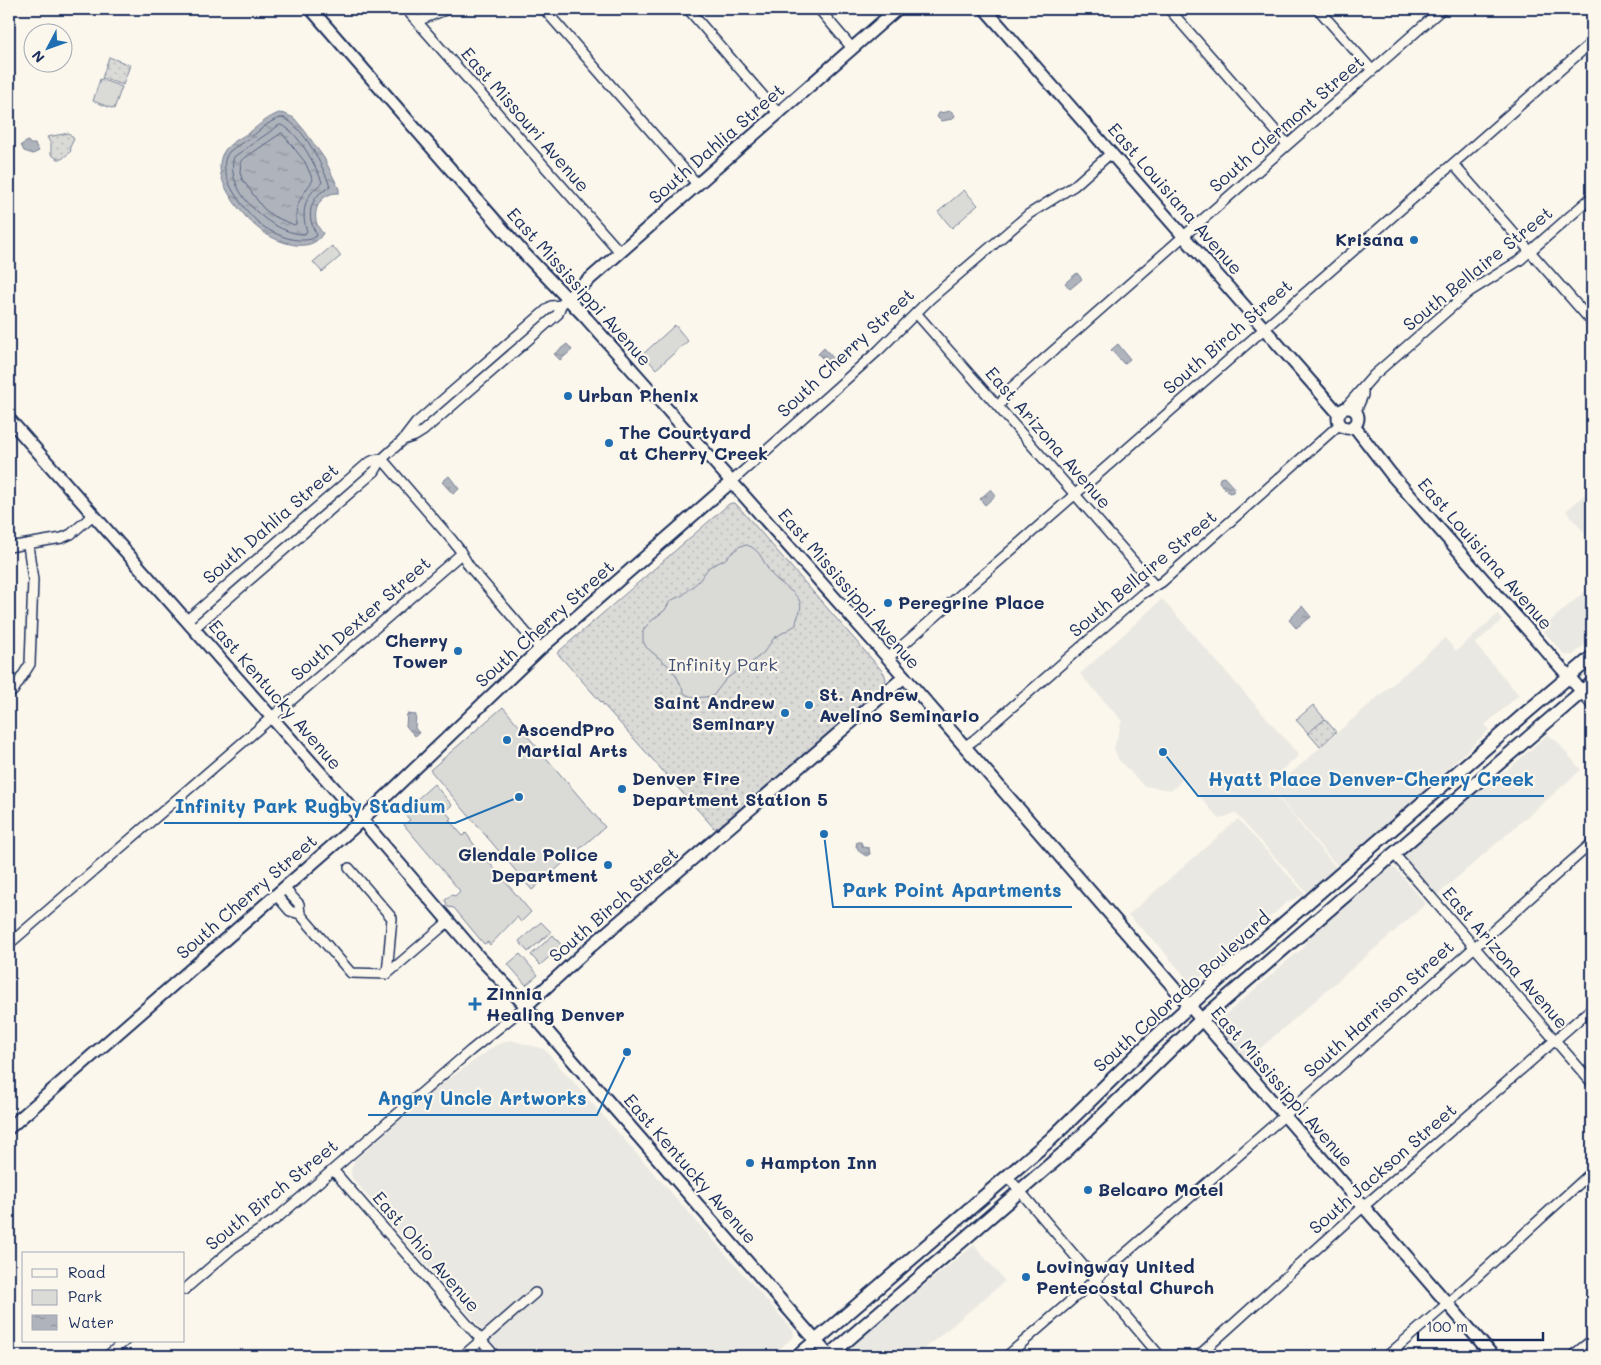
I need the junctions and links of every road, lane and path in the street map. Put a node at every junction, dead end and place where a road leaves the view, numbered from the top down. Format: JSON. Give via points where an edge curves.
{"nodes":[{"id":1,"x":311,"y":9,"type":"edge"},
{"id":2,"x":406,"y":9,"type":"edge"},
{"id":3,"x":448,"y":9,"type":"edge"},
{"id":4,"x":544,"y":9,"type":"edge"},
{"id":5,"x":688,"y":9,"type":"edge"},
{"id":6,"x":819,"y":9,"type":"edge"},
{"id":7,"x":897,"y":9,"type":"edge"},
{"id":8,"x":984,"y":9,"type":"edge"},
{"id":9,"x":1169,"y":9,"type":"edge"},
{"id":10,"x":1318,"y":9,"type":"edge"},
{"id":11,"x":1442,"y":9,"type":"edge"},
{"id":12,"x":417,"y":21,"type":"junction"},
{"id":13,"x":1592,"y":42,"type":"edge"},
{"id":14,"x":852,"y":48,"type":"junction"},
{"id":15,"x":1372,"y":70,"type":"junction"},
{"id":16,"x":778,"y":113,"type":"junction"},
{"id":17,"x":1287,"y":144,"type":"junction"},
{"id":18,"x":1111,"y":153,"type":"junction"},
{"id":19,"x":1453,"y":164,"type":"junction"},
{"id":20,"x":697,"y":184,"type":"junction"},
{"id":21,"x":1592,"y":197,"type":"edge"},
{"id":22,"x":1185,"y":237,"type":"junction"},
{"id":23,"x":1530,"y":251,"type":"junction"},
{"id":24,"x":620,"y":252,"type":"junction"},
{"id":25,"x":564,"y":302,"type":"junction"},
{"id":26,"x":916,"y":313,"type":"junction"},
{"id":27,"x":1592,"y":322,"type":"edge"},
{"id":28,"x":1264,"y":328,"type":"junction"},
{"id":29,"x":999,"y":406,"type":"junction"},
{"id":30,"x":1345,"y":414,"type":"junction"},
{"id":31,"x":9,"y":419,"type":"edge"},
{"id":32,"x":382,"y":459,"type":"junction"},
{"id":33,"x":731,"y":482,"type":"junction"},
{"id":34,"x":1075,"y":494,"type":"junction"},
{"id":35,"x":93,"y":515,"type":"junction"},
{"id":36,"x":28,"y":545,"type":"junction"},
{"id":37,"x":9,"y":548,"type":"edge"},
{"id":38,"x":461,"y":554,"type":"junction"},
{"id":39,"x":1155,"y":586,"type":"junction"},
{"id":40,"x":190,"y":625,"type":"junction"},
{"id":41,"x":540,"y":649,"type":"junction"},
{"id":42,"x":1592,"y":657,"type":"edge"},
{"id":43,"x":888,"y":658,"type":"junction"},
{"id":44,"x":904,"y":677,"type":"junction"},
{"id":45,"x":1570,"y":677,"type":"junction"},
{"id":46,"x":1587,"y":687,"type":"edge"},
{"id":47,"x":9,"y":693,"type":"edge"},
{"id":48,"x":1592,"y":703,"type":"edge"},
{"id":49,"x":271,"y":718,"type":"junction"},
{"id":50,"x":964,"y":747,"type":"junction"},
{"id":51,"x":361,"y":820,"type":"junction"},
{"id":52,"x":1592,"y":843,"type":"edge"},
{"id":53,"x":1394,"y":854,"type":"junction"},
{"id":54,"x":349,"y":868,"type":"dead end"},
{"id":55,"x":280,"y":891,"type":"junction"},
{"id":56,"x":449,"y":921,"type":"junction"},
{"id":57,"x":9,"y":944,"type":"edge"},
{"id":58,"x":1474,"y":947,"type":"junction"},
{"id":59,"x":387,"y":974,"type":"junction"},
{"id":60,"x":526,"y":1006,"type":"junction"},
{"id":61,"x":1189,"y":1006,"type":"junction"},
{"id":62,"x":1592,"y":1008,"type":"edge"},
{"id":63,"x":1202,"y":1020,"type":"junction"},
{"id":64,"x":1555,"y":1040,"type":"junction"},
{"id":65,"x":1592,"y":1083,"type":"edge"},
{"id":66,"x":1284,"y":1116,"type":"junction"},
{"id":67,"x":9,"y":1128,"type":"edge"},
{"id":68,"x":333,"y":1170,"type":"junction"},
{"id":69,"x":1592,"y":1172,"type":"edge"},
{"id":70,"x":1008,"y":1177,"type":"junction"},
{"id":71,"x":1020,"y":1192,"type":"junction"},
{"id":72,"x":1363,"y":1207,"type":"junction"},
{"id":73,"x":1096,"y":1281,"type":"junction"},
{"id":74,"x":185,"y":1289,"type":"edge"},
{"id":75,"x":535,"y":1292,"type":"dead end"},
{"id":76,"x":1448,"y":1304,"type":"junction"},
{"id":77,"x":481,"y":1340,"type":"junction"},
{"id":78,"x":816,"y":1340,"type":"junction"},
{"id":79,"x":1592,"y":1340,"type":"edge"},
{"id":80,"x":124,"y":1342,"type":"edge"},
{"id":81,"x":107,"y":1356,"type":"edge"},
{"id":82,"x":463,"y":1356,"type":"edge"},
{"id":83,"x":495,"y":1356,"type":"edge"},
{"id":84,"x":798,"y":1356,"type":"edge"},
{"id":85,"x":829,"y":1356,"type":"edge"},
{"id":86,"x":1007,"y":1356,"type":"edge"},
{"id":87,"x":1160,"y":1356,"type":"edge"},
{"id":88,"x":1198,"y":1356,"type":"edge"},
{"id":89,"x":1387,"y":1356,"type":"edge"},
{"id":90,"x":1493,"y":1356,"type":"edge"},
{"id":91,"x":1572,"y":1356,"type":"edge"}],
"edges":[{"from":1,"to":25,"type":"street","name":"East Mississippi Avenue"},
{"from":2,"to":12,"type":"street","name":"East Missouri Avenue"},
{"from":3,"to":12,"type":"street"},
{"from":4,"to":20,"type":"street"},
{"from":5,"to":16,"type":"street"},
{"from":6,"to":14,"type":"street"},
{"from":7,"to":14,"type":"street","name":"South Dahlia Street"},
{"from":8,"to":18,"type":"street","name":"East Louisiana Avenue"},
{"from":9,"to":17,"type":"street"},
{"from":10,"to":15,"type":"street"},
{"from":11,"to":15,"type":"street","name":"South Clermont Street"},
{"from":12,"to":24,"type":"street","name":"East Missouri Avenue"},
{"from":13,"to":19,"type":"street","name":"South Birch Street"},
{"from":14,"to":16,"type":"street","name":"South Dahlia Street"},
{"from":15,"to":17,"type":"street","name":"South Clermont Street"},
{"from":16,"to":20,"type":"street","name":"South Dahlia Street"},
{"from":17,"to":22,"type":"street","name":"South Clermont Street"},
{"from":18,"to":22,"type":"street","name":"East Louisiana Avenue"},
{"from":18,"to":26,"type":"street","name":"South Cherry Street","via":[[1074,186],[1029,214]]},
{"from":19,"to":23,"type":"street"},
{"from":19,"to":28,"type":"street","name":"South Birch Street"},
{"from":20,"to":24,"type":"street","name":"South Dahlia Street"},
{"from":21,"to":23,"type":"street","name":"South Bellaire Street"},
{"from":22,"to":28,"type":"street","name":"East Louisiana Avenue"},
{"from":22,"to":29,"type":"street","name":"South Clermont Street","via":[[1011,388]]},
{"from":23,"to":27,"type":"street"},
{"from":23,"to":30,"type":"street","name":"South Bellaire Street","via":[[1469,292],[1374,375],[1362,389],[1363,394]]},
{"from":24,"to":25,"type":"street","name":"South Dahlia Street"},
{"from":25,"to":32,"type":"street","name":"South Dahlia Street","via":[[551,306],[494,355],[416,423]]},
{"from":25,"to":33,"type":"street","name":"East Mississippi Avenue"},
{"from":26,"to":29,"type":"street","name":"East Arizona Avenue"},
{"from":26,"to":33,"type":"street","name":"South Cherry Street"},
{"from":28,"to":30,"type":"street","name":"East Louisiana Avenue"},
{"from":28,"to":34,"type":"street","name":"South Birch Street"},
{"from":29,"to":34,"type":"street","name":"East Arizona Avenue"},
{"from":30,"to":39,"type":"street","name":"South Bellaire Street"},
{"from":30,"to":45,"type":"street","name":"East Louisiana Avenue","via":[[1345,428],[1354,426],[1391,474]]},
{"from":31,"to":35,"type":"street","name":"East Kentucky Avenue"},
{"from":32,"to":38,"type":"street","via":[[447,533]]},
{"from":32,"to":40,"type":"street","name":"South Dahlia Street","via":[[368,463]]},
{"from":33,"to":41,"type":"street","name":"South Cherry Street"},
{"from":33,"to":43,"type":"street","name":"East Mississippi Avenue"},
{"from":34,"to":39,"type":"street","name":"East Arizona Avenue"},
{"from":34,"to":43,"type":"street","name":"South Birch Street"},
{"from":35,"to":36,"type":"street","via":[[67,537]]},
{"from":35,"to":40,"type":"street","name":"East Kentucky Avenue"},
{"from":36,"to":37,"type":"street"},
{"from":36,"to":47,"type":"street","via":[[32,580],[30,664]]},
{"from":38,"to":41,"type":"street"},
{"from":38,"to":49,"type":"street","name":"South Dexter Street"},
{"from":39,"to":50,"type":"street","name":"South Bellaire Street"},
{"from":40,"to":49,"type":"street","name":"East Kentucky Avenue"},
{"from":41,"to":51,"type":"street","name":"South Cherry Street"},
{"from":42,"to":45,"type":"main road","name":"South Colorado Boulevard"},
{"from":43,"to":44,"type":"street","name":"East Mississippi Avenue"},
{"from":44,"to":50,"type":"street","name":"East Mississippi Avenue"},
{"from":44,"to":60,"type":"street","name":"South Birch Street"},
{"from":45,"to":46,"type":"street","name":"East Louisiana Avenue"},
{"from":45,"to":61,"type":"main road","name":"South Colorado Boulevard"},
{"from":46,"to":48,"type":"street","name":"East Louisiana Avenue"},
{"from":46,"to":53,"type":"main road","name":"South Colorado Boulevard"},
{"from":49,"to":51,"type":"street","name":"East Kentucky Avenue"},
{"from":49,"to":57,"type":"street","name":"South Dexter Street"},
{"from":50,"to":61,"type":"street","name":"East Mississippi Avenue"},
{"from":51,"to":55,"type":"street","name":"South Cherry Street"},
{"from":51,"to":56,"type":"street","name":"East Kentucky Avenue"},
{"from":52,"to":58,"type":"street","name":"South Harrison Street"},
{"from":53,"to":58,"type":"street","name":"East Arizona Avenue"},
{"from":53,"to":63,"type":"main road","name":"South Colorado Boulevard"},
{"from":54,"to":59,"type":"street","via":[[392,918]]},
{"from":55,"to":59,"type":"street","via":[[299,904],[300,914],[351,973]]},
{"from":55,"to":67,"type":"street","name":"South Cherry Street"},
{"from":56,"to":59,"type":"street"},
{"from":56,"to":60,"type":"street","name":"East Kentucky Avenue","via":[[478,957]]},
{"from":58,"to":64,"type":"street","name":"East Arizona Avenue"},
{"from":58,"to":66,"type":"street","name":"South Harrison Street"},
{"from":60,"to":68,"type":"street","name":"South Birch Street"},
{"from":60,"to":78,"type":"street","name":"East Kentucky Avenue"},
{"from":61,"to":63,"type":"street","name":"East Mississippi Avenue"},
{"from":61,"to":70,"type":"main road","name":"South Colorado Boulevard"},
{"from":62,"to":64,"type":"street","name":"South Jackson Street"},
{"from":63,"to":66,"type":"street","name":"East Mississippi Avenue"},
{"from":63,"to":71,"type":"main road","name":"South Colorado Boulevard"},
{"from":64,"to":65,"type":"street","name":"East Arizona Avenue"},
{"from":64,"to":72,"type":"street","name":"South Jackson Street"},
{"from":66,"to":72,"type":"street","name":"East Mississippi Avenue"},
{"from":66,"to":73,"type":"street","name":"South Harrison Street"},
{"from":68,"to":74,"type":"street","name":"South Birch Street"},
{"from":68,"to":77,"type":"street","name":"East Ohio Avenue"},
{"from":69,"to":76,"type":"street"},
{"from":70,"to":71,"type":"street"},
{"from":70,"to":78,"type":"main road","name":"South Colorado Boulevard"},
{"from":71,"to":73,"type":"street"},
{"from":71,"to":85,"type":"main road","name":"South Colorado Boulevard"},
{"from":72,"to":76,"type":"street","name":"East Mississippi Avenue"},
{"from":72,"to":88,"type":"street","name":"South Jackson Street"},
{"from":73,"to":86,"type":"street","name":"South Harrison Street"},
{"from":73,"to":87,"type":"street"},
{"from":75,"to":77,"type":"street"},
{"from":76,"to":89,"type":"street"},
{"from":76,"to":90,"type":"street","name":"East Mississippi Avenue"},
{"from":77,"to":82,"type":"street"},
{"from":77,"to":83,"type":"street","name":"East Ohio Avenue"},
{"from":78,"to":84,"type":"main road","name":"South Colorado Boulevard"},
{"from":78,"to":85,"type":"street","name":"East Kentucky Avenue"},
{"from":79,"to":91,"type":"street"},
{"from":80,"to":81,"type":"street"}]}
